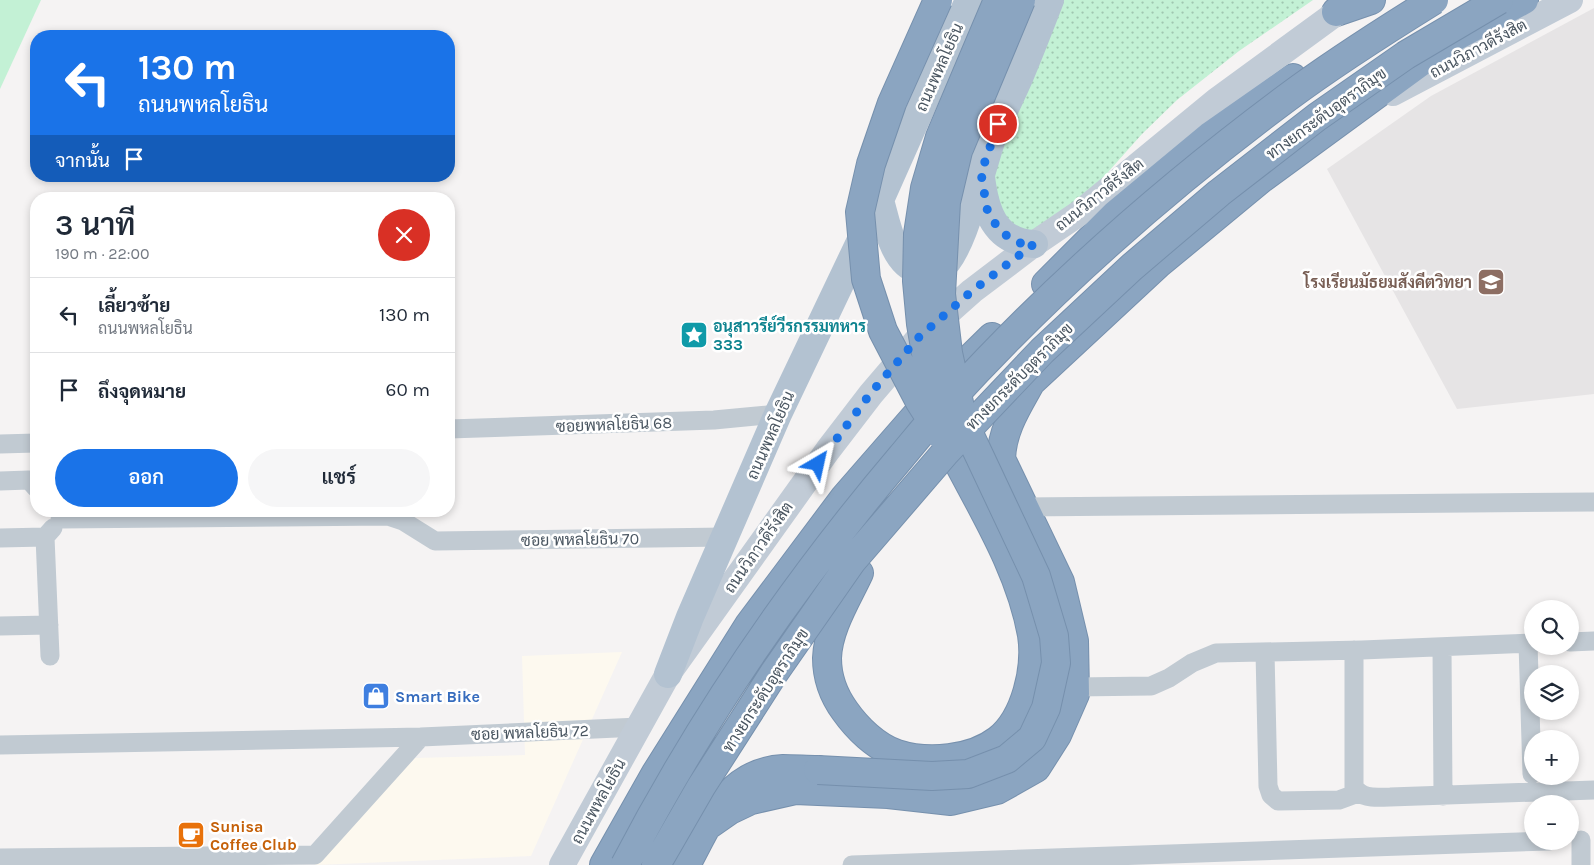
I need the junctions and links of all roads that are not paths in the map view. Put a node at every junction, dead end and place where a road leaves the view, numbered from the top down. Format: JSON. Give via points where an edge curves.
{"nodes":[{"id":1,"x":938,"y":0,"type":"edge"},
{"id":2,"x":969,"y":0,"type":"edge"},
{"id":3,"x":998,"y":0,"type":"edge"},
{"id":4,"x":1021,"y":0,"type":"edge"},
{"id":5,"x":1050,"y":0,"type":"edge"},
{"id":6,"x":1371,"y":0,"type":"edge"},
{"id":7,"x":1411,"y":0,"type":"edge"},
{"id":8,"x":1434,"y":0,"type":"edge"},
{"id":9,"x":1499,"y":0,"type":"edge"},
{"id":10,"x":1524,"y":0,"type":"edge"},
{"id":11,"x":1570,"y":0,"type":"edge"},
{"id":12,"x":1345,"y":6,"type":"edge"},
{"id":13,"x":1333,"y":125,"type":"junction"},
{"id":14,"x":981,"y":173,"type":"junction"},
{"id":15,"x":880,"y":200,"type":"junction"},
{"id":16,"x":1034,"y":244,"type":"junction"},
{"id":17,"x":1033,"y":379,"type":"junction"},
{"id":18,"x":778,"y":414,"type":"junction"},
{"id":19,"x":455,"y":429,"type":"edge"},
{"id":20,"x":30,"y":443,"type":"edge"},
{"id":21,"x":0,"y":444,"type":"edge"},
{"id":22,"x":958,"y":462,"type":"junction"},
{"id":23,"x":0,"y":480,"type":"edge"},
{"id":24,"x":30,"y":481,"type":"edge"},
{"id":25,"x":1594,"y":502,"type":"edge"},
{"id":26,"x":1023,"y":507,"type":"junction"},
{"id":27,"x":56,"y":517,"type":"edge"},
{"id":28,"x":391,"y":517,"type":"edge"},
{"id":29,"x":45,"y":537,"type":"junction"},
{"id":30,"x":725,"y":537,"type":"junction"},
{"id":31,"x":0,"y":538,"type":"edge"},
{"id":32,"x":859,"y":573,"type":"junction"},
{"id":33,"x":49,"y":625,"type":"junction"},
{"id":34,"x":0,"y":626,"type":"edge"},
{"id":35,"x":1594,"y":641,"type":"edge"},
{"id":36,"x":1579,"y":642,"type":"edge"},
{"id":37,"x":1524,"y":643,"type":"edge"},
{"id":38,"x":1442,"y":647,"type":"junction"},
{"id":39,"x":1354,"y":650,"type":"junction"},
{"id":40,"x":1265,"y":652,"type":"junction"},
{"id":41,"x":1530,"y":655,"type":"edge"},
{"id":42,"x":50,"y":656,"type":"dead end"},
{"id":43,"x":668,"y":674,"type":"junction"},
{"id":44,"x":1075,"y":686,"type":"junction"},
{"id":45,"x":639,"y":728,"type":"junction"},
{"id":46,"x":1532,"y":730,"type":"edge"},
{"id":47,"x":421,"y":736,"type":"junction"},
{"id":48,"x":0,"y":746,"type":"edge"},
{"id":49,"x":1524,"y":782,"type":"edge"},
{"id":50,"x":1560,"y":785,"type":"edge"},
{"id":51,"x":1594,"y":790,"type":"edge"},
{"id":52,"x":1358,"y":793,"type":"junction"},
{"id":53,"x":1443,"y":796,"type":"junction"},
{"id":54,"x":707,"y":826,"type":"junction"},
{"id":55,"x":1582,"y":840,"type":"edge"},
{"id":56,"x":1524,"y":842,"type":"edge"},
{"id":57,"x":0,"y":858,"type":"edge"},
{"id":58,"x":685,"y":864,"type":"edge"},
{"id":59,"x":562,"y":865,"type":"edge"},
{"id":60,"x":604,"y":865,"type":"edge"},
{"id":61,"x":625,"y":865,"type":"edge"},
{"id":62,"x":656,"y":865,"type":"edge"},
{"id":63,"x":852,"y":865,"type":"edge"},
{"id":64,"x":1582,"y":865,"type":"edge"}],
"edges":[{"from":1,"to":22,"type":"highway","bridge":true,"via":[[892,103],[871,164],[860,212],[866,279],[882,331],[920,402]]},
{"from":2,"to":15,"type":"main road","name":"ถนนพหลโยธิน"},
{"from":3,"to":22,"type":"highway","bridge":true,"via":[[940,137],[925,188],[918,234],[917,280],[922,333],[930,377]]},
{"from":4,"to":54,"type":"highway","bridge":true,"via":[[958,151],[946,202],[941,294],[948,354],[963,421],[1036,576],[1054,636],[1056,663],[1046,708],[1032,738],[1007,759],[968,774],[932,776],[782,769],[766,772],[737,785]]},
{"from":5,"to":14,"type":"main road"},
{"from":6,"to":12,"type":"highway"},
{"from":7,"to":60,"type":"highway","name":"ถนนวิภาวดีรังสิต","via":[[1210,136],[1116,214],[941,387],[845,497],[749,625],[656,773]]},
{"from":8,"to":61,"type":"highway","name":"ทางยกระดับอุตราภิมุข","bridge":true,"via":[[1290,95],[1203,163],[1113,239],[948,402],[866,497],[797,588],[730,686]]},
{"from":9,"to":62,"type":"highway","name":"ทางยกระดับอุตราภิมุข","bridge":true,"via":[[1406,56],[1309,122],[1218,193],[1042,351],[944,452],[852,561],[701,787]]},
{"from":10,"to":13,"type":"highway","name":"ถนนวิภาวดีรังสิต","via":[[1455,37]]},
{"from":11,"to":13,"type":"main road","name":"ถนนวิภาวดีรังสิต"},
{"from":12,"to":16,"type":"main road","name":"ถนนวิภาวดีรังสิต","via":[[1216,101],[1081,212]]},
{"from":13,"to":17,"type":"highway","name":"ถนนวิภาวดีรังสิต","via":[[1158,264]]},
{"from":14,"to":15,"type":"main road","via":[[952,256],[940,269],[930,273],[915,270],[904,262],[888,230]]},
{"from":14,"to":16,"type":"main road","via":[[987,209],[996,225],[1020,243]]},
{"from":15,"to":18,"type":"main road","name":"ถนนพหลโยธิน"},
{"from":16,"to":43,"type":"main road","name":"ถนนวิภาวดีรังสิต","via":[[972,291],[918,338],[870,394]]},
{"from":17,"to":26,"type":"highway","via":[[1002,442],[1001,459]]},
{"from":17,"to":32,"type":"highway","name":"ถนนวิภาวดีรังสิต","via":[[963,449]]},
{"from":18,"to":19,"type":"street","name":"ซอยพหลโยธิน 68","via":[[714,420]]},
{"from":18,"to":30,"type":"main road","name":"ถนนพหลโยธิน"},
{"from":20,"to":21,"type":"street"},
{"from":22,"to":32,"type":"highway","via":[[1018,580],[1032,636],[1033,666],[1026,697],[1012,724],[999,739],[979,751],[957,757],[914,757],[895,753],[866,736],[851,720],[830,680],[827,659],[830,639]]},
{"from":23,"to":24,"type":"street"},
{"from":25,"to":26,"type":"street"},
{"from":26,"to":44,"type":"highway","via":[[1060,582],[1074,641]]},
{"from":27,"to":29,"type":"street"},
{"from":28,"to":30,"type":"street","name":"ซอย พหลโยธิน 70","via":[[435,541]]},
{"from":29,"to":31,"type":"street"},
{"from":29,"to":33,"type":"street"},
{"from":30,"to":43,"type":"main road","name":"ถนนพหลโยธิน"},
{"from":32,"to":58,"type":"highway","via":[[802,647],[704,792]]},
{"from":33,"to":34,"type":"street"},
{"from":33,"to":42,"type":"street"},
{"from":35,"to":36,"type":"street"},
{"from":37,"to":38,"type":"street"},
{"from":38,"to":39,"type":"street"},
{"from":38,"to":53,"type":"street"},
{"from":39,"to":40,"type":"street"},
{"from":39,"to":52,"type":"street","via":[[1354,787]]},
{"from":40,"to":44,"type":"street","via":[[1216,652],[1151,686]]},
{"from":40,"to":52,"type":"street","via":[[1268,786],[1271,795],[1278,801],[1339,800]]},
{"from":41,"to":46,"type":"street"},
{"from":43,"to":45,"type":"main road","name":"ถนนพหลโยธิน"},
{"from":44,"to":54,"type":"highway","via":[[1075,694],[1058,735],[1036,768],[997,790],[951,801],[888,794],[795,790],[751,800]]},
{"from":45,"to":47,"type":"street","name":"ซอย พหลโยธิน 72"},
{"from":45,"to":59,"type":"main road","name":"ถนนพหลโยธิน"},
{"from":47,"to":48,"type":"street","name":"ซอย พหลโยธิน 72"},
{"from":47,"to":57,"type":"street","via":[[315,855]]},
{"from":49,"to":53,"type":"street"},
{"from":50,"to":51,"type":"street"},
{"from":52,"to":53,"type":"street","via":[[1367,798]]},
{"from":54,"to":58,"type":"highway"},
{"from":55,"to":64,"type":"street"},
{"from":56,"to":63,"type":"street"}]}
